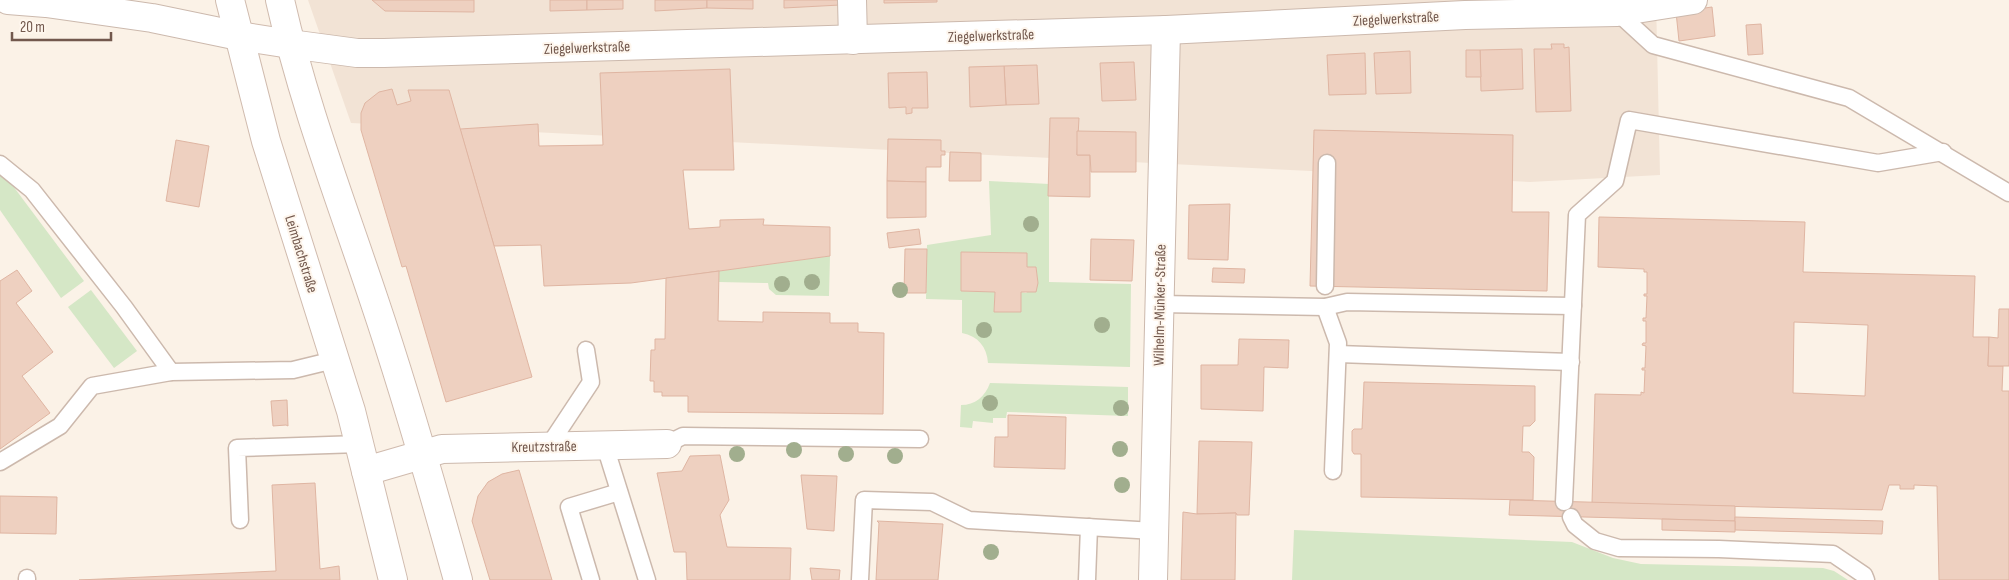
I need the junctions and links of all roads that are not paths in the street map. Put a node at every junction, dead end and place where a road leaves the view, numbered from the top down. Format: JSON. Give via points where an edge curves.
{"nodes":[{"id":1,"x":8,"y":0,"type":"edge"},
{"id":2,"x":230,"y":0,"type":"edge"},
{"id":3,"x":280,"y":0,"type":"edge"},
{"id":4,"x":852,"y":0,"type":"edge"},
{"id":5,"x":1692,"y":0,"type":"edge"},
{"id":6,"x":1464,"y":8,"type":"edge"},
{"id":7,"x":1617,"y":12,"type":"junction"},
{"id":8,"x":1166,"y":30,"type":"junction"},
{"id":9,"x":239,"y":36,"type":"junction"},
{"id":10,"x":853,"y":40,"type":"junction"},
{"id":11,"x":290,"y":44,"type":"junction"},
{"id":12,"x":1943,"y":152,"type":"junction"},
{"id":13,"x":0,"y":164,"type":"edge"},
{"id":14,"x":1327,"y":164,"type":"dead end"},
{"id":15,"x":2009,"y":193,"type":"edge"},
{"id":16,"x":1325,"y":286,"type":"dead end"},
{"id":17,"x":1160,"y":304,"type":"junction"},
{"id":18,"x":1573,"y":306,"type":"junction"},
{"id":19,"x":1325,"y":307,"type":"junction"},
{"id":20,"x":586,"y":350,"type":"dead end"},
{"id":21,"x":1338,"y":354,"type":"junction"},
{"id":22,"x":334,"y":360,"type":"junction"},
{"id":23,"x":1571,"y":362,"type":"junction"},
{"id":24,"x":171,"y":372,"type":"junction"},
{"id":25,"x":920,"y":439,"type":"dead end"},
{"id":26,"x":359,"y":444,"type":"junction"},
{"id":27,"x":667,"y":444,"type":"joint"},
{"id":28,"x":605,"y":446,"type":"junction"},
{"id":29,"x":548,"y":447,"type":"junction"},
{"id":30,"x":421,"y":455,"type":"junction"},
{"id":31,"x":0,"y":462,"type":"edge"},
{"id":32,"x":366,"y":471,"type":"junction"},
{"id":33,"x":1333,"y":471,"type":"dead end"},
{"id":34,"x":619,"y":492,"type":"junction"},
{"id":35,"x":240,"y":520,"type":"dead end"},
{"id":36,"x":1089,"y":527,"type":"junction"},
{"id":37,"x":1154,"y":531,"type":"junction"},
{"id":38,"x":394,"y":580,"type":"edge"},
{"id":39,"x":458,"y":580,"type":"edge"},
{"id":40,"x":592,"y":580,"type":"edge"},
{"id":41,"x":647,"y":580,"type":"edge"},
{"id":42,"x":860,"y":580,"type":"edge"},
{"id":43,"x":1087,"y":580,"type":"edge"},
{"id":44,"x":1153,"y":580,"type":"edge"},
{"id":45,"x":1866,"y":580,"type":"edge"}],
"edges":[{"from":1,"to":9,"type":"street","via":[[152,18]]},
{"from":2,"to":9,"type":"street","name":"Leimbachstraße"},
{"from":3,"to":11,"type":"street"},
{"from":4,"to":10,"type":"street"},
{"from":5,"to":7,"type":"street","name":"Ziegelwerkstraße"},
{"from":6,"to":7,"type":"street","name":"Ziegelwerkstraße"},
{"from":6,"to":8,"type":"street","name":"Ziegelwerkstraße"},
{"from":7,"to":12,"type":"lane","via":[[1653,46],[1850,98]]},
{"from":8,"to":10,"type":"street","name":"Ziegelwerkstraße"},
{"from":8,"to":17,"type":"street","name":"Wilhelm-Münker-Straße"},
{"from":9,"to":11,"type":"street"},
{"from":9,"to":22,"type":"street","name":"Leimbachstraße","via":[[262,127]]},
{"from":10,"to":11,"type":"street","name":"Ziegelwerkstraße","via":[[375,53]]},
{"from":11,"to":30,"type":"street"},
{"from":12,"to":15,"type":"lane"},
{"from":12,"to":18,"type":"lane","via":[[1878,164],[1629,120],[1615,181],[1578,215]]},
{"from":13,"to":24,"type":"lane","via":[[32,190]]},
{"from":14,"to":16,"type":"lane"},
{"from":17,"to":19,"type":"lane"},
{"from":17,"to":37,"type":"street","name":"Wilhelm-Münker-Straße"},
{"from":18,"to":19,"type":"lane","via":[[1347,302]]},
{"from":18,"to":23,"type":"lane"},
{"from":19,"to":21,"type":"lane","via":[[1338,343]]},
{"from":20,"to":29,"type":"lane","via":[[591,382]]},
{"from":21,"to":23,"type":"lane"},
{"from":21,"to":33,"type":"lane"},
{"from":22,"to":24,"type":"lane","via":[[293,370]]},
{"from":22,"to":26,"type":"street","name":"Leimbachstraße"},
{"from":23,"to":45,"type":"lane","via":[[1568,509],[1575,525],[1595,541],[1619,548],[1833,554],[1864,575]]},
{"from":24,"to":31,"type":"lane","via":[[92,386],[60,426]]},
{"from":25,"to":27,"type":"lane","via":[[683,436]]},
{"from":26,"to":32,"type":"street","name":"Leimbachstraße"},
{"from":26,"to":35,"type":"lane","via":[[237,448]]},
{"from":27,"to":28,"type":"street","name":"Kreutzstraße"},
{"from":28,"to":29,"type":"street","name":"Kreutzstraße"},
{"from":28,"to":34,"type":"lane"},
{"from":29,"to":30,"type":"street","name":"Kreutzstraße","via":[[442,449]]},
{"from":30,"to":32,"type":"street"},
{"from":30,"to":39,"type":"street"},
{"from":32,"to":38,"type":"street","name":"Leimbachstraße"},
{"from":34,"to":40,"type":"lane","via":[[569,506]]},
{"from":34,"to":41,"type":"lane"},
{"from":36,"to":37,"type":"lane"},
{"from":36,"to":42,"type":"lane","via":[[969,520],[932,502],[864,500]]},
{"from":36,"to":43,"type":"lane"},
{"from":37,"to":44,"type":"street","name":"Wilhelm-Münker-Straße"}]}
